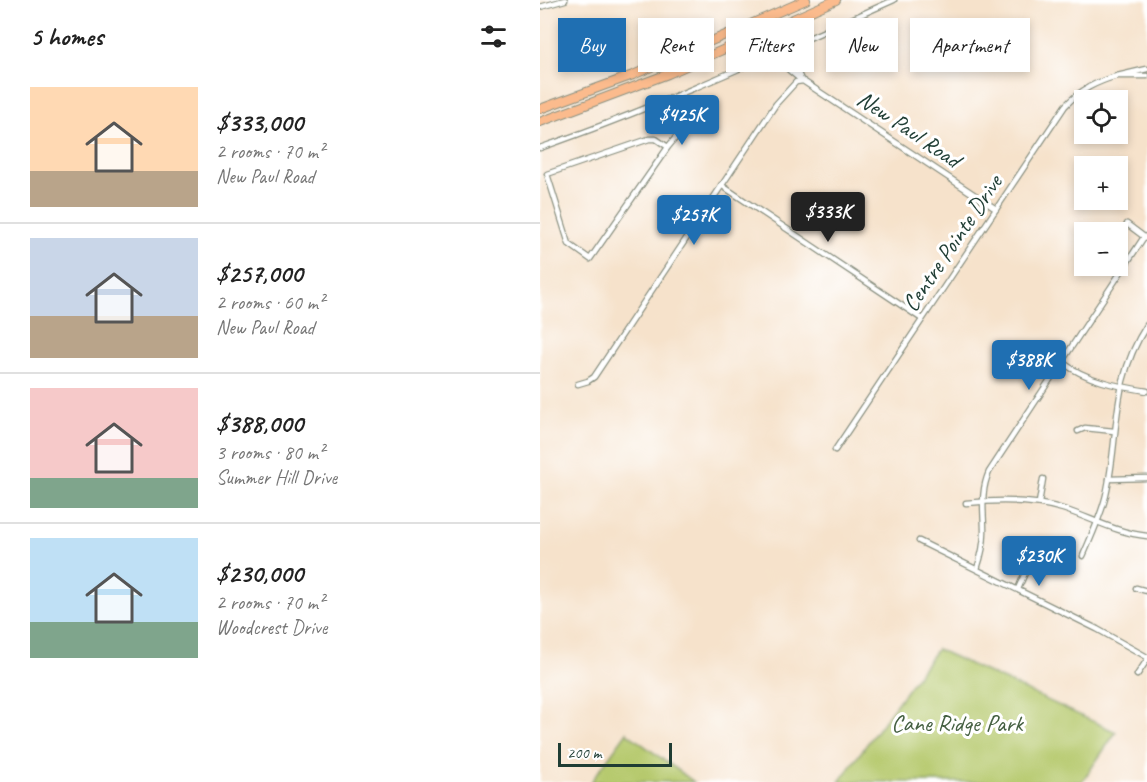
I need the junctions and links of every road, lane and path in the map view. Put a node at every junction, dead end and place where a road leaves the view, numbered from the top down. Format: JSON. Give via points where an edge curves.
{"nodes":[{"id":1,"x":565,"y":0,"type":"edge"},
{"id":2,"x":801,"y":0,"type":"edge"},
{"id":3,"x":806,"y":0,"type":"edge"},
{"id":4,"x":836,"y":0,"type":"edge"},
{"id":5,"x":894,"y":0,"type":"edge"},
{"id":6,"x":540,"y":7,"type":"edge"},
{"id":7,"x":784,"y":10,"type":"junction"},
{"id":8,"x":814,"y":36,"type":"edge"},
{"id":9,"x":1147,"y":69,"type":"edge"},
{"id":10,"x":732,"y":72,"type":"edge"},
{"id":11,"x":791,"y":72,"type":"edge"},
{"id":12,"x":798,"y":72,"type":"edge"},
{"id":13,"x":1117,"y":76,"type":"junction"},
{"id":14,"x":1147,"y":76,"type":"edge"},
{"id":15,"x":801,"y":80,"type":"junction"},
{"id":16,"x":671,"y":99,"type":"junction"},
{"id":17,"x":665,"y":101,"type":"junction"},
{"id":18,"x":540,"y":109,"type":"edge"},
{"id":19,"x":674,"y":116,"type":"junction"},
{"id":20,"x":540,"y":122,"type":"edge"},
{"id":21,"x":669,"y":147,"type":"junction"},
{"id":22,"x":540,"y":148,"type":"edge"},
{"id":23,"x":721,"y":185,"type":"junction"},
{"id":24,"x":996,"y":209,"type":"junction"},
{"id":25,"x":1128,"y":225,"type":"edge"},
{"id":26,"x":1146,"y":238,"type":"edge"},
{"id":27,"x":922,"y":319,"type":"junction"},
{"id":28,"x":1147,"y":325,"type":"edge"},
{"id":29,"x":1062,"y":362,"type":"junction"},
{"id":30,"x":578,"y":384,"type":"dead end"},
{"id":31,"x":1122,"y":386,"type":"junction"},
{"id":32,"x":1147,"y":391,"type":"edge"},
{"id":33,"x":1078,"y":431,"type":"dead end"},
{"id":34,"x":1114,"y":431,"type":"junction"},
{"id":35,"x":835,"y":450,"type":"dead end"},
{"id":36,"x":1147,"y":478,"type":"edge"},
{"id":37,"x":1042,"y":479,"type":"dead end"},
{"id":38,"x":1109,"y":479,"type":"junction"},
{"id":39,"x":982,"y":501,"type":"junction"},
{"id":40,"x":966,"y":502,"type":"dead end"},
{"id":41,"x":1040,"y":503,"type":"junction"},
{"id":42,"x":1097,"y":522,"type":"junction"},
{"id":43,"x":1147,"y":536,"type":"edge"},
{"id":44,"x":919,"y":541,"type":"dead end"},
{"id":45,"x":1083,"y":556,"type":"dead end"},
{"id":46,"x":1032,"y":557,"type":"dead end"},
{"id":47,"x":977,"y":569,"type":"junction"},
{"id":48,"x":1136,"y":588,"type":"dead end"},
{"id":49,"x":1018,"y":589,"type":"junction"},
{"id":50,"x":1147,"y":591,"type":"edge"},
{"id":51,"x":1147,"y":658,"type":"edge"},
{"id":52,"x":1137,"y":675,"type":"dead end"}],
"edges":[{"from":1,"to":6,"type":"street"},
{"from":2,"to":7,"type":"highway"},
{"from":3,"to":7,"type":"highway"},
{"from":4,"to":20,"type":"highway","via":[[668,74]]},
{"from":5,"to":8,"type":"street"},
{"from":7,"to":18,"type":"highway","via":[[633,75]]},
{"from":9,"to":13,"type":"street","name":"Centre Pointe Drive"},
{"from":10,"to":16,"type":"street"},
{"from":11,"to":15,"type":"street","name":"New Paul Road"},
{"from":12,"to":15,"type":"street"},
{"from":13,"to":14,"type":"street","name":"Centre Pointe Drive"},
{"from":13,"to":24,"type":"street","name":"Centre Pointe Drive","via":[[1091,85],[1069,102]]},
{"from":15,"to":23,"type":"street","via":[[791,85],[776,104]]},
{"from":15,"to":24,"type":"street","name":"New Paul Road"},
{"from":16,"to":17,"type":"street"},
{"from":16,"to":19,"type":"street"},
{"from":17,"to":19,"type":"street"},
{"from":17,"to":22,"type":"street"},
{"from":19,"to":21,"type":"street","via":[[676,136]]},
{"from":21,"to":21,"type":"street","via":[[590,259],[572,247],[547,174],[649,139]]},
{"from":23,"to":27,"type":"street"},
{"from":23,"to":30,"type":"street","via":[[594,376]]},
{"from":24,"to":27,"type":"street","name":"Centre Pointe Drive"},
{"from":25,"to":26,"type":"street"},
{"from":26,"to":29,"type":"street"},
{"from":27,"to":35,"type":"street","name":"Centre Pointe Drive"},
{"from":28,"to":31,"type":"street","via":[[1132,350]]},
{"from":29,"to":31,"type":"street","via":[[1084,376]]},
{"from":29,"to":39,"type":"street","via":[[989,472]]},
{"from":31,"to":32,"type":"street"},
{"from":31,"to":34,"type":"street"},
{"from":33,"to":34,"type":"street"},
{"from":34,"to":38,"type":"street"},
{"from":36,"to":38,"type":"street"},
{"from":37,"to":41,"type":"street"},
{"from":38,"to":42,"type":"street"},
{"from":39,"to":40,"type":"street"},
{"from":39,"to":41,"type":"street"},
{"from":39,"to":47,"type":"street","via":[[984,533]]},
{"from":41,"to":42,"type":"street"},
{"from":42,"to":43,"type":"street"},
{"from":42,"to":45,"type":"street"},
{"from":44,"to":47,"type":"street"},
{"from":46,"to":49,"type":"street"},
{"from":47,"to":49,"type":"street"},
{"from":48,"to":50,"type":"street"},
{"from":49,"to":51,"type":"street"},
{"from":51,"to":52,"type":"street"}]}
